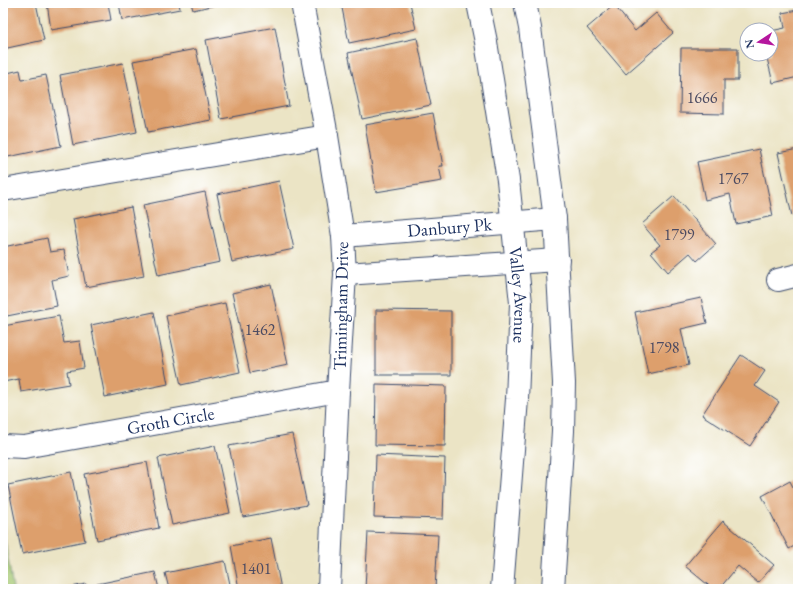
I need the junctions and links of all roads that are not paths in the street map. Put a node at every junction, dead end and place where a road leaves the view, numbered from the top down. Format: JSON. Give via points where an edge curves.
{"nodes":[{"id":1,"x":302,"y":3,"type":"edge"},
{"id":2,"x":478,"y":3,"type":"edge"},
{"id":3,"x":525,"y":3,"type":"edge"},
{"id":4,"x":327,"y":136,"type":"junction"},
{"id":5,"x":3,"y":190,"type":"edge"},
{"id":6,"x":556,"y":219,"type":"junction"},
{"id":7,"x":512,"y":223,"type":"junction"},
{"id":8,"x":343,"y":236,"type":"junction"},
{"id":9,"x":558,"y":260,"type":"junction"},
{"id":10,"x":517,"y":264,"type":"junction"},
{"id":11,"x":345,"y":274,"type":"junction"},
{"id":12,"x":338,"y":391,"type":"junction"},
{"id":13,"x":3,"y":446,"type":"edge"},
{"id":14,"x":329,"y":589,"type":"edge"},
{"id":15,"x":502,"y":589,"type":"edge"},
{"id":16,"x":553,"y":589,"type":"edge"}],
"edges":[{"from":1,"to":4,"type":"street","name":"Trimingham Drive"},
{"from":2,"to":7,"type":"street","name":"Valley Avenue","via":[[488,50]]},
{"from":3,"to":6,"type":"street"},
{"from":4,"to":5,"type":"street"},
{"from":4,"to":8,"type":"street","name":"Trimingham Drive"},
{"from":6,"to":7,"type":"street","name":"Danbury Pk"},
{"from":6,"to":9,"type":"street"},
{"from":7,"to":8,"type":"street","name":"Danbury Pk"},
{"from":7,"to":10,"type":"street","name":"Valley Avenue"},
{"from":8,"to":11,"type":"street","name":"Trimingham Drive"},
{"from":9,"to":10,"type":"street"},
{"from":9,"to":16,"type":"street","via":[[564,383]]},
{"from":10,"to":11,"type":"street"},
{"from":10,"to":15,"type":"street","name":"Valley Avenue","via":[[521,303],[517,399]]},
{"from":11,"to":12,"type":"street","name":"Trimingham Drive"},
{"from":12,"to":13,"type":"street","name":"Groth Circle","via":[[24,447]]},
{"from":12,"to":14,"type":"street","name":"Trimingham Drive"}]}
